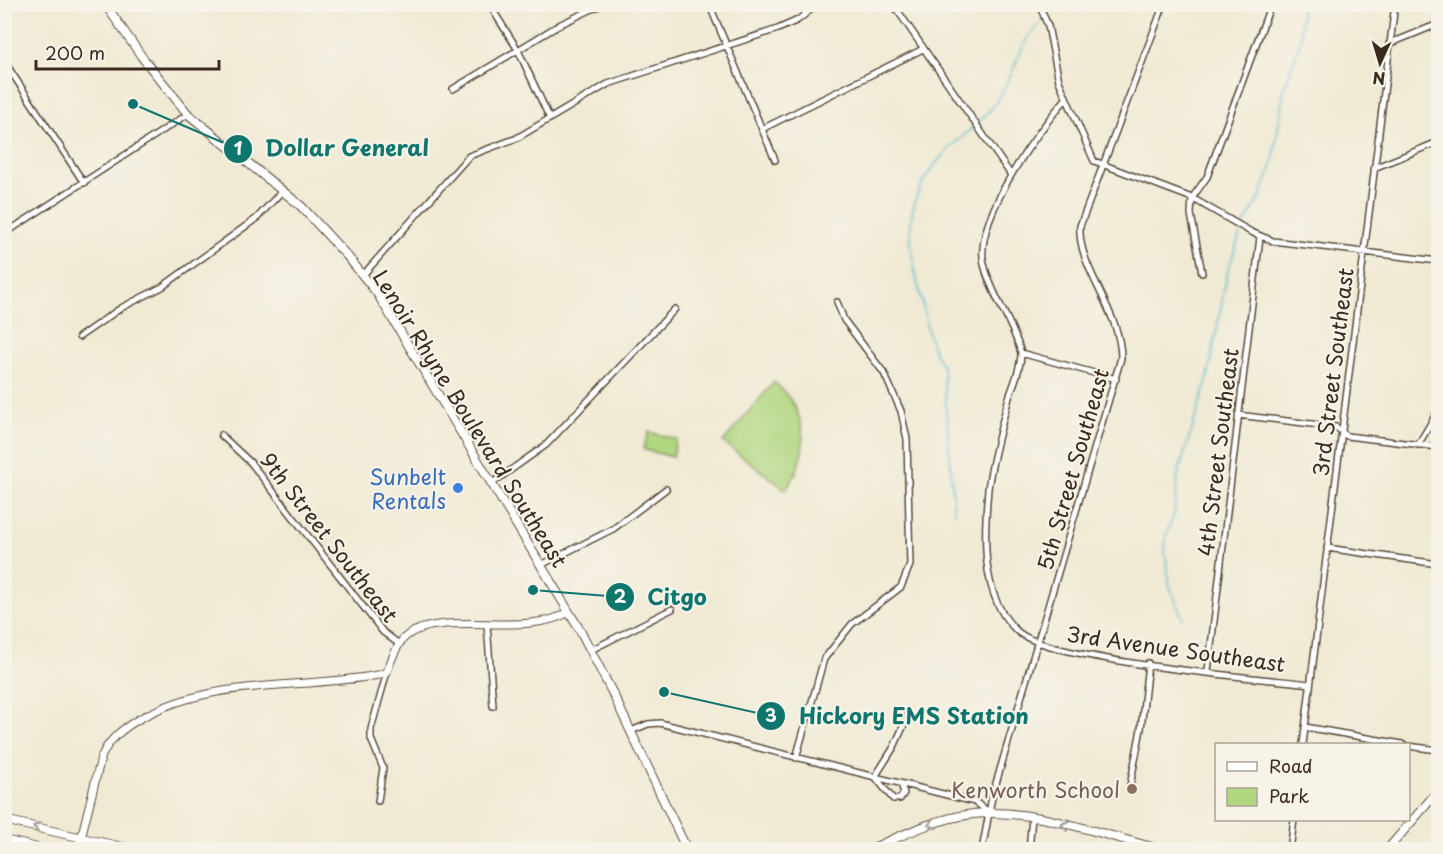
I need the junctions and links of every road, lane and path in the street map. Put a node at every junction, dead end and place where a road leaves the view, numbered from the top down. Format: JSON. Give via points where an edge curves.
{"nodes":[{"id":1,"x":105,"y":4,"type":"edge"},
{"id":2,"x":425,"y":4,"type":"edge"},
{"id":3,"x":458,"y":4,"type":"edge"},
{"id":4,"x":489,"y":4,"type":"edge"},
{"id":5,"x":603,"y":4,"type":"edge"},
{"id":6,"x":709,"y":4,"type":"edge"},
{"id":7,"x":818,"y":4,"type":"edge"},
{"id":8,"x":893,"y":4,"type":"edge"},
{"id":9,"x":1039,"y":4,"type":"edge"},
{"id":10,"x":1164,"y":4,"type":"edge"},
{"id":11,"x":1271,"y":4,"type":"edge"},
{"id":12,"x":1395,"y":4,"type":"edge"},
{"id":13,"x":1438,"y":24,"type":"edge"},
{"id":14,"x":1389,"y":44,"type":"junction"},
{"id":15,"x":726,"y":45,"type":"junction"},
{"id":16,"x":923,"y":49,"type":"junction"},
{"id":17,"x":518,"y":50,"type":"junction"},
{"id":18,"x":4,"y":61,"type":"edge"},
{"id":19,"x":453,"y":89,"type":"dead end"},
{"id":20,"x":1066,"y":99,"type":"junction"},
{"id":21,"x":188,"y":114,"type":"junction"},
{"id":22,"x":550,"y":119,"type":"junction"},
{"id":23,"x":762,"y":129,"type":"junction"},
{"id":24,"x":1438,"y":142,"type":"edge"},
{"id":25,"x":775,"y":160,"type":"dead end"},
{"id":26,"x":1103,"y":164,"type":"junction"},
{"id":27,"x":1374,"y":168,"type":"junction"},
{"id":28,"x":1011,"y":175,"type":"junction"},
{"id":29,"x":84,"y":183,"type":"junction"},
{"id":30,"x":283,"y":190,"type":"junction"},
{"id":31,"x":1192,"y":198,"type":"junction"},
{"id":32,"x":4,"y":234,"type":"edge"},
{"id":33,"x":1260,"y":237,"type":"junction"},
{"id":34,"x":1364,"y":252,"type":"junction"},
{"id":35,"x":1438,"y":261,"type":"edge"},
{"id":36,"x":1202,"y":273,"type":"dead end"},
{"id":37,"x":363,"y":275,"type":"junction"},
{"id":38,"x":837,"y":302,"type":"dead end"},
{"id":39,"x":675,"y":309,"type":"dead end"},
{"id":40,"x":79,"y":337,"type":"dead end"},
{"id":41,"x":1021,"y":353,"type":"junction"},
{"id":42,"x":1116,"y":380,"type":"junction"},
{"id":43,"x":1438,"y":411,"type":"edge"},
{"id":44,"x":1238,"y":415,"type":"junction"},
{"id":45,"x":1342,"y":432,"type":"junction"},
{"id":46,"x":221,"y":435,"type":"dead end"},
{"id":47,"x":1418,"y":444,"type":"junction"},
{"id":48,"x":1438,"y":447,"type":"edge"},
{"id":49,"x":491,"y":484,"type":"junction"},
{"id":50,"x":666,"y":489,"type":"dead end"},
{"id":51,"x":1327,"y":548,"type":"junction"},
{"id":52,"x":1438,"y":564,"type":"edge"},
{"id":53,"x":541,"y":565,"type":"junction"},
{"id":54,"x":672,"y":609,"type":"dead end"},
{"id":55,"x":569,"y":612,"type":"junction"},
{"id":56,"x":487,"y":624,"type":"junction"},
{"id":57,"x":1038,"y":641,"type":"junction"},
{"id":58,"x":399,"y":644,"type":"junction"},
{"id":59,"x":591,"y":650,"type":"junction"},
{"id":60,"x":1148,"y":663,"type":"junction"},
{"id":61,"x":1208,"y":671,"type":"junction"},
{"id":62,"x":387,"y":672,"type":"junction"},
{"id":63,"x":1310,"y":684,"type":"junction"},
{"id":64,"x":493,"y":706,"type":"dead end"},
{"id":65,"x":908,"y":716,"type":"dead end"},
{"id":66,"x":1305,"y":727,"type":"junction"},
{"id":67,"x":631,"y":731,"type":"junction"},
{"id":68,"x":1303,"y":743,"type":"edge"},
{"id":69,"x":1396,"y":743,"type":"edge"},
{"id":70,"x":1410,"y":746,"type":"edge"},
{"id":71,"x":1438,"y":750,"type":"edge"},
{"id":72,"x":796,"y":758,"type":"junction"},
{"id":73,"x":875,"y":777,"type":"junction"},
{"id":74,"x":901,"y":784,"type":"junction"},
{"id":75,"x":1130,"y":786,"type":"dead end"},
{"id":76,"x":1438,"y":791,"type":"edge"},
{"id":77,"x":378,"y":801,"type":"dead end"},
{"id":78,"x":989,"y":812,"type":"junction"},
{"id":79,"x":1032,"y":817,"type":"junction"},
{"id":80,"x":4,"y":820,"type":"edge"},
{"id":81,"x":1294,"y":821,"type":"edge"},
{"id":82,"x":82,"y":838,"type":"junction"},
{"id":83,"x":4,"y":840,"type":"edge"},
{"id":84,"x":46,"y":849,"type":"edge"},
{"id":85,"x":78,"y":849,"type":"edge"},
{"id":86,"x":135,"y":849,"type":"edge"},
{"id":87,"x":687,"y":849,"type":"edge"},
{"id":88,"x":869,"y":849,"type":"edge"},
{"id":89,"x":982,"y":849,"type":"edge"},
{"id":90,"x":1029,"y":849,"type":"edge"},
{"id":91,"x":1162,"y":849,"type":"edge"},
{"id":92,"x":1290,"y":849,"type":"edge"},
{"id":93,"x":1387,"y":849,"type":"edge"}],
"edges":[{"from":1,"to":21,"type":"main road","name":"Lenoir Rhyne Boulevard Southeast"},
{"from":2,"to":3,"type":"street","via":[[445,9]]},
{"from":4,"to":17,"type":"street"},
{"from":5,"to":17,"type":"street"},
{"from":6,"to":15,"type":"street"},
{"from":7,"to":15,"type":"street","via":[[792,23]]},
{"from":8,"to":16,"type":"street"},
{"from":9,"to":20,"type":"street"},
{"from":10,"to":26,"type":"street","name":"5th Street Southeast"},
{"from":11,"to":31,"type":"street","via":[[1207,177]]},
{"from":12,"to":14,"type":"street","name":"3rd Street Southeast"},
{"from":13,"to":14,"type":"street"},
{"from":14,"to":27,"type":"street","name":"3rd Street Southeast"},
{"from":15,"to":22,"type":"street","via":[[608,84]]},
{"from":15,"to":23,"type":"street"},
{"from":16,"to":23,"type":"street"},
{"from":16,"to":28,"type":"street"},
{"from":17,"to":19,"type":"street"},
{"from":17,"to":22,"type":"street"},
{"from":18,"to":29,"type":"street"},
{"from":20,"to":26,"type":"street","via":[[1094,161]]},
{"from":20,"to":28,"type":"street"},
{"from":21,"to":29,"type":"street"},
{"from":21,"to":30,"type":"main road","name":"Lenoir Rhyne Boulevard Southeast"},
{"from":22,"to":37,"type":"street","via":[[517,138],[479,150],[463,160]]},
{"from":23,"to":25,"type":"street"},
{"from":24,"to":27,"type":"street"},
{"from":26,"to":31,"type":"street"},
{"from":26,"to":42,"type":"street","name":"5th Street Southeast","via":[[1080,235],[1120,336]]},
{"from":27,"to":34,"type":"street","name":"3rd Street Southeast"},
{"from":28,"to":41,"type":"street","via":[[990,219],[982,256]]},
{"from":29,"to":32,"type":"street"},
{"from":30,"to":37,"type":"main road","name":"Lenoir Rhyne Boulevard Southeast"},
{"from":30,"to":40,"type":"street","via":[[257,218],[162,286]]},
{"from":31,"to":33,"type":"street"},
{"from":31,"to":36,"type":"street","via":[[1191,214]]},
{"from":33,"to":34,"type":"street"},
{"from":33,"to":44,"type":"street","name":"4th Street Southeast"},
{"from":34,"to":35,"type":"street"},
{"from":34,"to":45,"type":"street","name":"3rd Street Southeast"},
{"from":37,"to":49,"type":"main road","name":"Lenoir Rhyne Boulevard Southeast","via":[[390,313]]},
{"from":38,"to":72,"type":"street","via":[[844,320],[884,373],[901,411],[907,439],[910,565],[901,587],[852,624],[824,659]]},
{"from":39,"to":49,"type":"street","via":[[546,444]]},
{"from":41,"to":42,"type":"street"},
{"from":41,"to":57,"type":"street","name":"3rd Avenue Southeast","via":[[992,466],[986,550],[991,582],[1004,614],[1019,633]]},
{"from":42,"to":57,"type":"street","name":"5th Street Southeast"},
{"from":43,"to":47,"type":"street"},
{"from":44,"to":45,"type":"street","via":[[1336,427]]},
{"from":44,"to":61,"type":"street","name":"4th Street Southeast"},
{"from":45,"to":47,"type":"street","via":[[1347,436]]},
{"from":45,"to":51,"type":"street","name":"3rd Street Southeast"},
{"from":46,"to":58,"type":"street","name":"9th Street Southeast","via":[[251,463],[383,632]]},
{"from":47,"to":48,"type":"street"},
{"from":49,"to":53,"type":"main road","name":"Lenoir Rhyne Boulevard Southeast"},
{"from":50,"to":53,"type":"street","via":[[613,529]]},
{"from":51,"to":52,"type":"street"},
{"from":51,"to":63,"type":"street","name":"3rd Street Southeast"},
{"from":53,"to":55,"type":"main road","name":"Lenoir Rhyne Boulevard Southeast"},
{"from":54,"to":59,"type":"street"},
{"from":55,"to":56,"type":"street","via":[[532,623]]},
{"from":55,"to":59,"type":"main road","name":"Lenoir Rhyne Boulevard Southeast"},
{"from":56,"to":58,"type":"street","via":[[430,628],[411,633]]},
{"from":56,"to":64,"type":"street"},
{"from":57,"to":60,"type":"street","name":"3rd Avenue Southeast","via":[[1084,655]]},
{"from":57,"to":78,"type":"street","name":"5th Street Southeast"},
{"from":58,"to":62,"type":"street","name":"9th Street Southeast"},
{"from":59,"to":67,"type":"main road","name":"Lenoir Rhyne Boulevard Southeast"},
{"from":60,"to":61,"type":"street","name":"3rd Avenue Southeast"},
{"from":60,"to":75,"type":"street"},
{"from":61,"to":63,"type":"street","name":"3rd Avenue Southeast"},
{"from":62,"to":77,"type":"street","name":"9th Street Southeast","via":[[371,729],[383,768]]},
{"from":62,"to":82,"type":"street","via":[[206,693],[176,701],[150,714],[112,739],[101,758]]},
{"from":63,"to":66,"type":"street","name":"3rd Street Southeast"},
{"from":65,"to":73,"type":"street"},
{"from":66,"to":68,"type":"street","name":"3rd Street Southeast"},
{"from":66,"to":69,"type":"street"},
{"from":67,"to":72,"type":"street","via":[[660,723]]},
{"from":67,"to":87,"type":"main road","name":"Lenoir Rhyne Boulevard Southeast"},
{"from":70,"to":71,"type":"street"},
{"from":72,"to":73,"type":"street"},
{"from":73,"to":74,"type":"street"},
{"from":73,"to":74,"type":"street","via":[[893,799],[900,799],[904,792]]},
{"from":74,"to":78,"type":"street","via":[[975,802]]},
{"from":76,"to":93,"type":"main road"},
{"from":78,"to":79,"type":"main road"},
{"from":78,"to":88,"type":"main road","one_way":true,"via":[[942,821]]},
{"from":78,"to":89,"type":"street","name":"5th Street Southeast"},
{"from":79,"to":90,"type":"street"},
{"from":91,"to":79,"type":"main road","one_way":true},
{"from":82,"to":80,"type":"main road","one_way":true},
{"from":81,"to":92,"type":"street"},
{"from":82,"to":85,"type":"street"},
{"from":82,"to":86,"type":"main road"},
{"from":83,"to":84,"type":"main road"}]}
